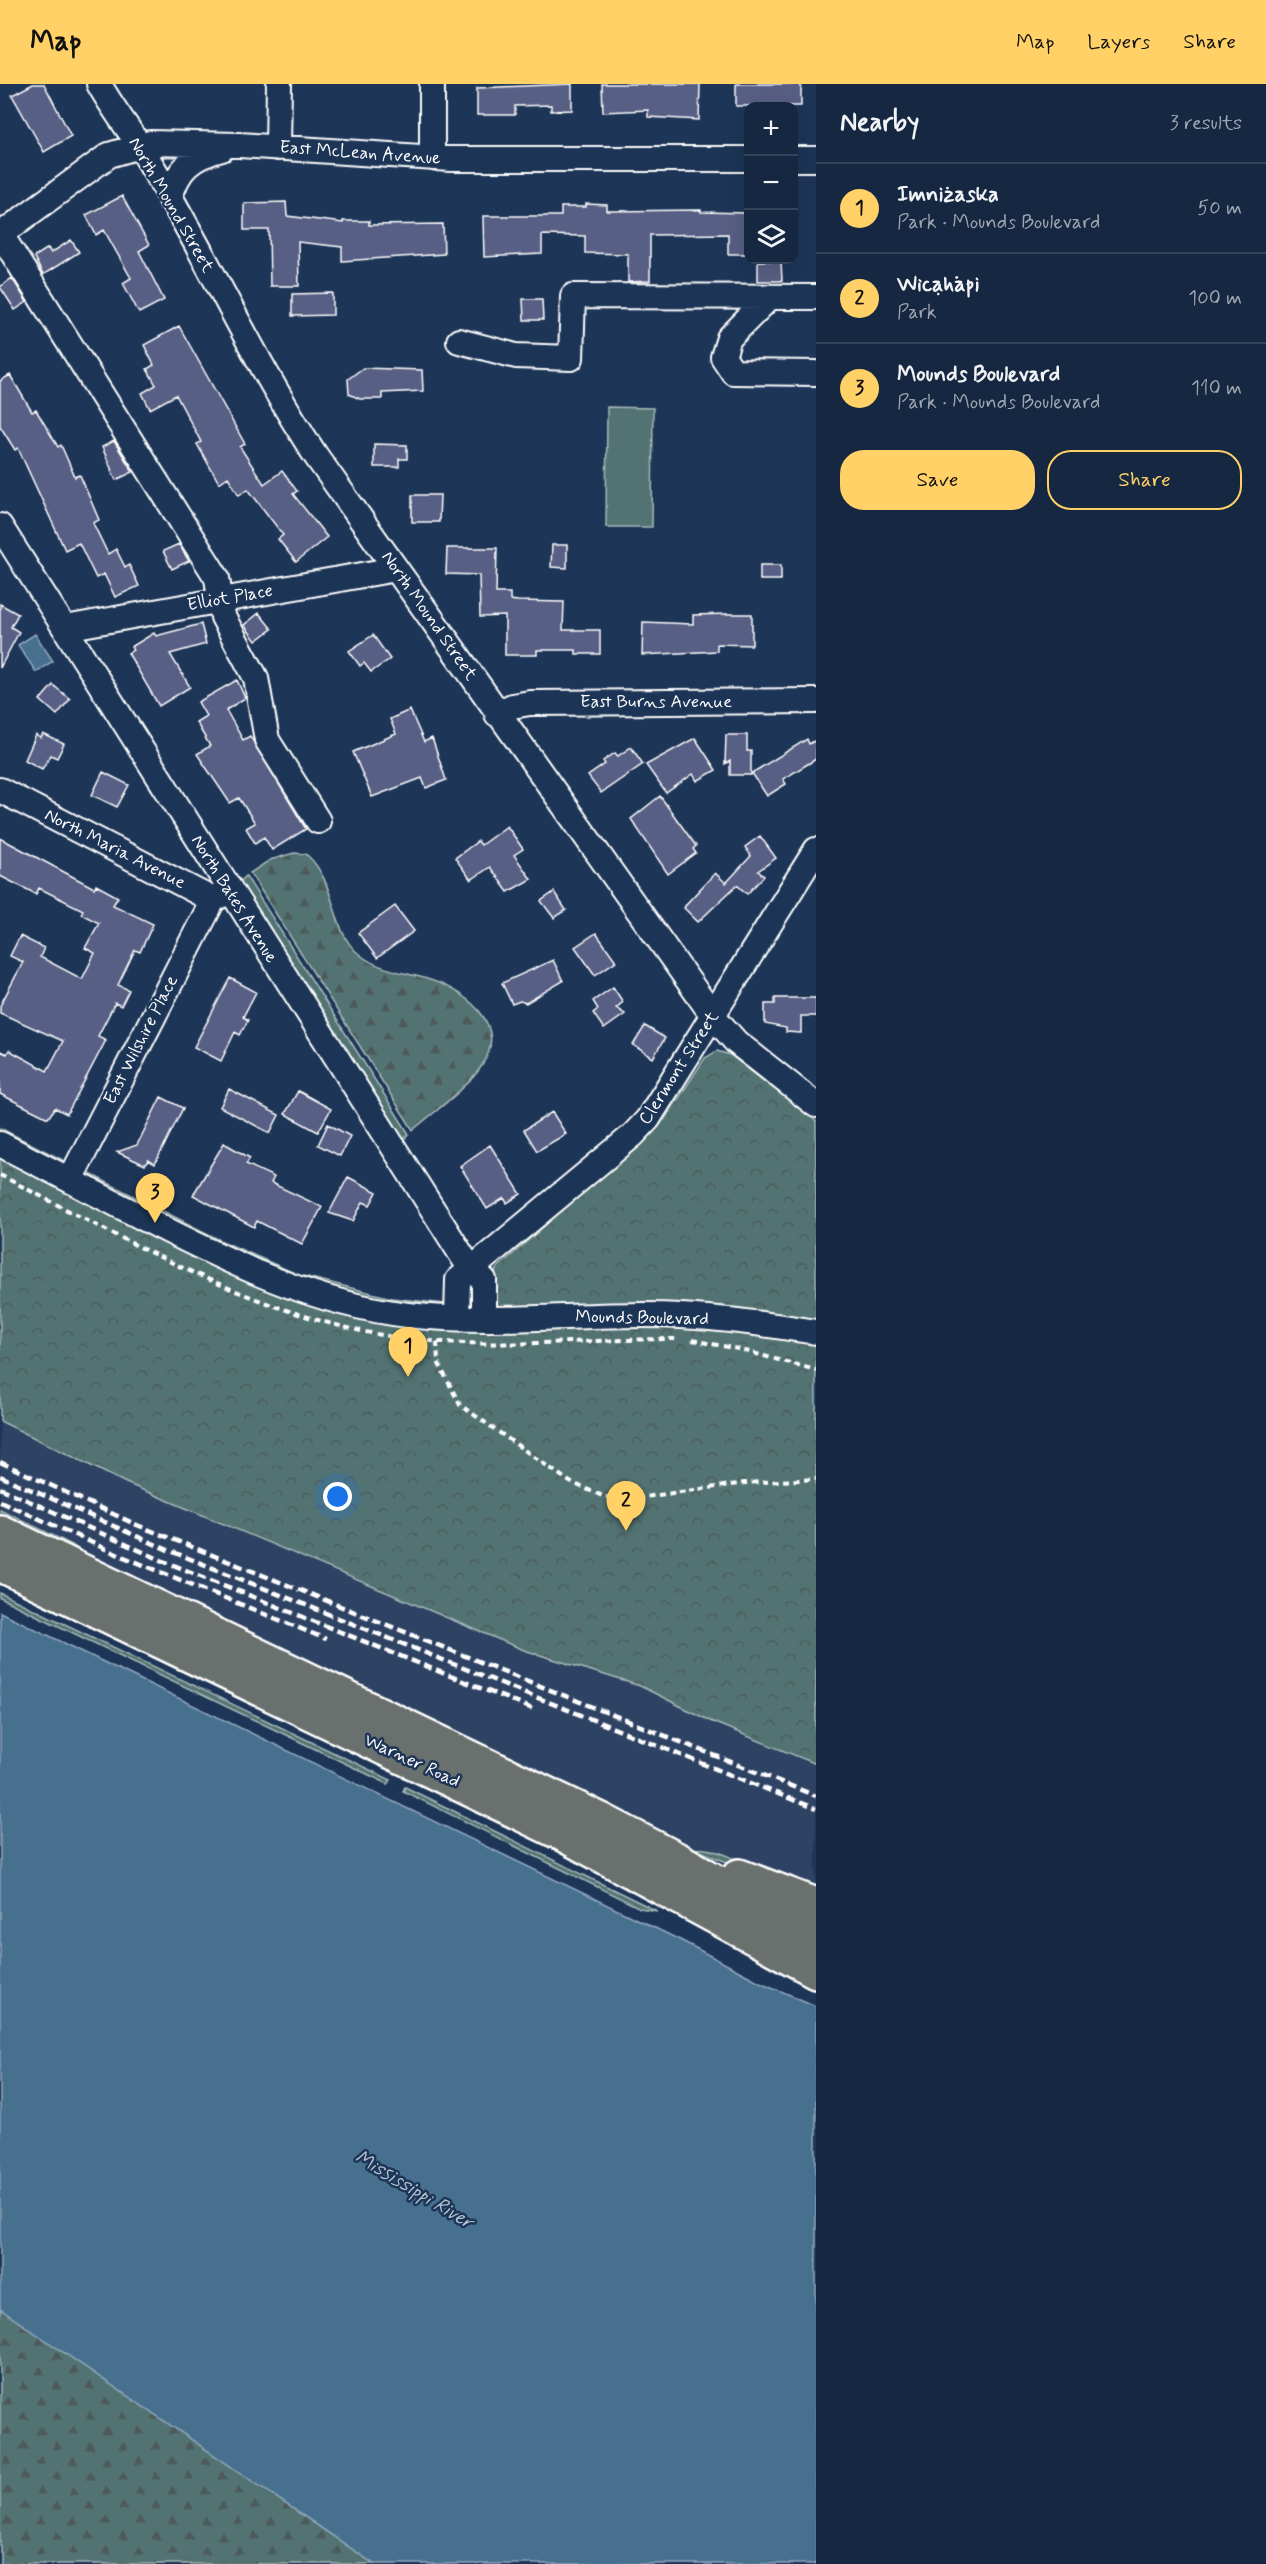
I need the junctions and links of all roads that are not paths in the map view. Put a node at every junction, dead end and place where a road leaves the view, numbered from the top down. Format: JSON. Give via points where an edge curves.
{"nodes":[{"id":1,"x":99,"y":84,"type":"edge"},
{"id":2,"x":279,"y":84,"type":"edge"},
{"id":3,"x":432,"y":84,"type":"edge"},
{"id":4,"x":138,"y":145,"type":"junction"},
{"id":5,"x":239,"y":146,"type":"junction"},
{"id":6,"x":278,"y":148,"type":"junction"},
{"id":7,"x":432,"y":158,"type":"junction"},
{"id":8,"x":744,"y":159,"type":"edge"},
{"id":9,"x":798,"y":159,"type":"edge"},
{"id":10,"x":816,"y":159,"type":"edge"},
{"id":11,"x":171,"y":199,"type":"junction"},
{"id":12,"x":0,"y":234,"type":"edge"},
{"id":13,"x":770,"y":297,"type":"junction"},
{"id":14,"x":816,"y":297,"type":"edge"},
{"id":15,"x":459,"y":341,"type":"dead end"},
{"id":16,"x":816,"y":373,"type":"edge"},
{"id":17,"x":0,"y":526,"type":"edge"},
{"id":18,"x":396,"y":569,"type":"junction"},
{"id":19,"x":221,"y":599,"type":"junction"},
{"id":20,"x":65,"y":628,"type":"junction"},
{"id":21,"x":816,"y":701,"type":"edge"},
{"id":22,"x":497,"y":714,"type":"junction"},
{"id":23,"x":0,"y":790,"type":"edge"},
{"id":24,"x":318,"y":821,"type":"dead end"},
{"id":25,"x":816,"y":850,"type":"edge"},
{"id":26,"x":221,"y":895,"type":"junction"},
{"id":27,"x":714,"y":1017,"type":"junction"},
{"id":28,"x":816,"y":1105,"type":"edge"},
{"id":29,"x":0,"y":1144,"type":"edge"},
{"id":30,"x":70,"y":1180,"type":"junction"},
{"id":31,"x":471,"y":1271,"type":"junction"},
{"id":32,"x":457,"y":1318,"type":"junction"},
{"id":33,"x":484,"y":1319,"type":"junction"},
{"id":34,"x":816,"y":1332,"type":"edge"},
{"id":35,"x":0,"y":1532,"type":"edge"},
{"id":36,"x":0,"y":1564,"type":"edge"},
{"id":37,"x":605,"y":1822,"type":"junction"},
{"id":38,"x":816,"y":1905,"type":"edge"},
{"id":39,"x":816,"y":1939,"type":"edge"},
{"id":40,"x":816,"y":1971,"type":"edge"}],
"edges":[{"from":1,"to":4,"type":"street","name":"North Mound Street"},
{"from":2,"to":6,"type":"street"},
{"from":3,"to":7,"type":"street"},
{"from":4,"to":5,"type":"street","name":"East McLean Avenue","via":[[166,142]]},
{"from":4,"to":11,"type":"street","name":"North Mound Street"},
{"from":4,"to":12,"type":"street","name":"East McLean Avenue","via":[[109,155]]},
{"from":5,"to":6,"type":"street","name":"East McLean Avenue"},
{"from":5,"to":11,"type":"street","via":[[210,152],[189,162],[176,178]]},
{"from":6,"to":7,"type":"street","name":"East McLean Avenue"},
{"from":7,"to":8,"type":"street","name":"East McLean Avenue"},
{"from":9,"to":10,"type":"street"},
{"from":11,"to":18,"type":"street","name":"North Mound Street","via":[[288,411]]},
{"from":12,"to":19,"type":"street","via":[[218,578]]},
{"from":13,"to":14,"type":"street"},
{"from":13,"to":15,"type":"street","via":[[573,296],[571,357],[516,356]]},
{"from":13,"to":16,"type":"street","via":[[729,338],[723,357],[733,372]]},
{"from":17,"to":20,"type":"street","name":"North Bates Avenue"},
{"from":18,"to":19,"type":"street","name":"Elliot Place"},
{"from":18,"to":22,"type":"street","name":"North Mound Street"},
{"from":19,"to":20,"type":"street","name":"Elliot Place"},
{"from":19,"to":24,"type":"street","via":[[226,624],[256,678],[267,740]]},
{"from":20,"to":26,"type":"street","name":"North Bates Avenue"},
{"from":21,"to":22,"type":"street","name":"East Burns Avenue","via":[[530,703]]},
{"from":22,"to":27,"type":"street","name":"North Mound Street"},
{"from":23,"to":26,"type":"street","name":"North Maria Avenue"},
{"from":25,"to":27,"type":"street","name":"Clermont Street"},
{"from":26,"to":30,"type":"street","name":"East Wilshire Place"},
{"from":26,"to":31,"type":"street","name":"North Bates Avenue"},
{"from":27,"to":28,"type":"street","name":"North Mound Street","via":[[732,1038]]},
{"from":27,"to":31,"type":"street","name":"Clermont Street","via":[[644,1125]]},
{"from":29,"to":30,"type":"street","name":"Mounds Boulevard"},
{"from":30,"to":32,"type":"street","name":"Mounds Boulevard","via":[[210,1252],[293,1288],[365,1308]]},
{"from":31,"to":32,"type":"street","name":"Clermont Street","via":[[458,1280]]},
{"from":31,"to":33,"type":"street","via":[[484,1280]]},
{"from":32,"to":33,"type":"street","name":"Mounds Boulevard"},
{"from":33,"to":34,"type":"street","name":"Mounds Boulevard","via":[[687,1317]]},
{"from":35,"to":37,"type":"highway","name":"Warner Road"},
{"from":36,"to":40,"type":"highway","name":"Warner Road","via":[[557,1831]]},
{"from":37,"to":38,"type":"highway"},
{"from":37,"to":39,"type":"highway","name":"Warner Road"}]}
